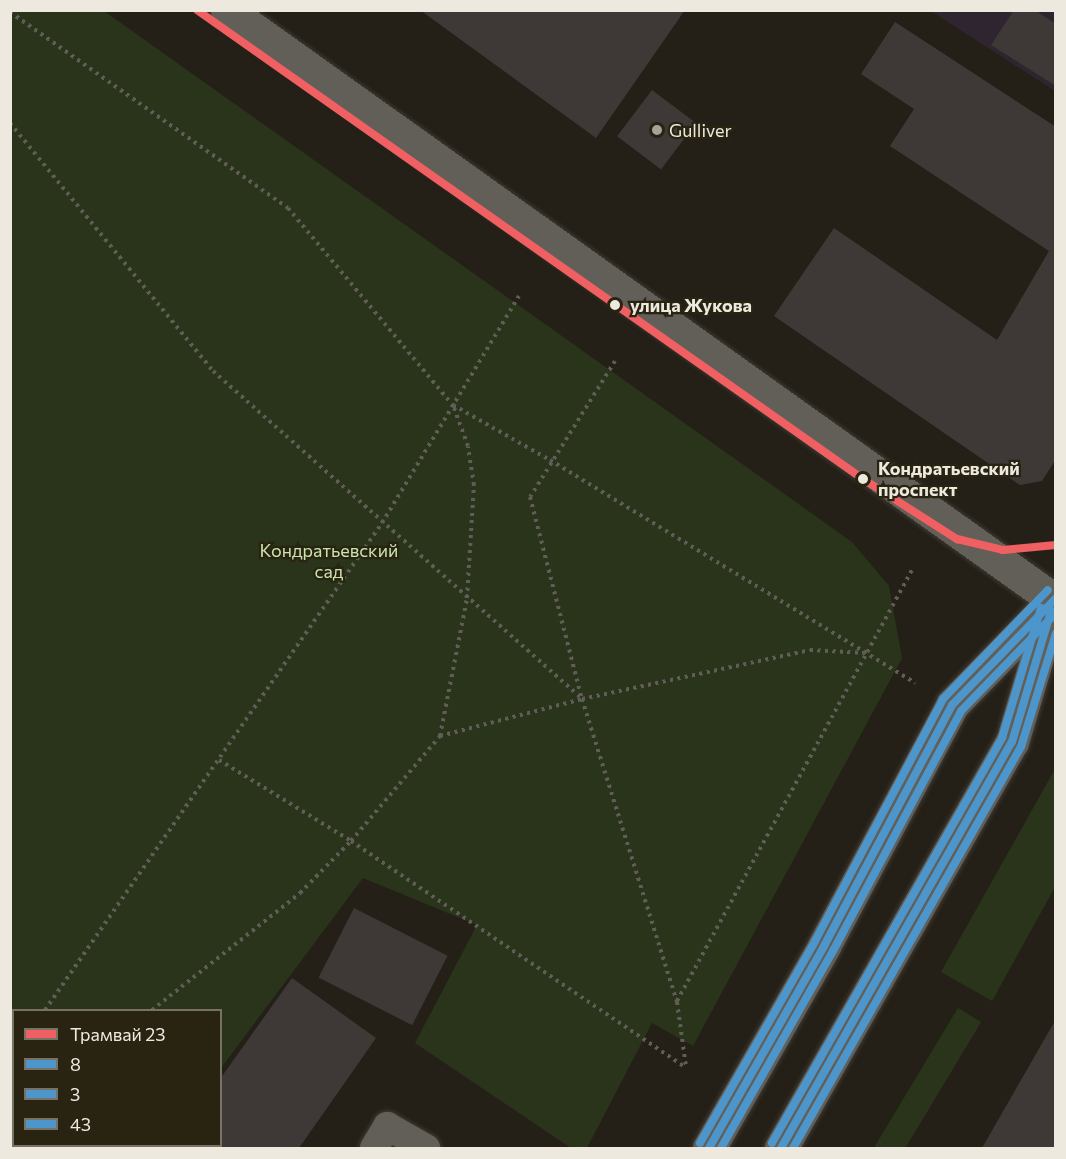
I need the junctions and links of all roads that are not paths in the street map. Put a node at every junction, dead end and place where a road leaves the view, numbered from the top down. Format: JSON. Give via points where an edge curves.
{"nodes":[{"id":1,"x":227,"y":10,"type":"edge"},
{"id":2,"x":1055,"y":598,"type":"edge"},
{"id":3,"x":374,"y":1149,"type":"edge"},
{"id":4,"x":426,"y":1149,"type":"edge"},
{"id":5,"x":709,"y":1149,"type":"edge"},
{"id":6,"x":781,"y":1149,"type":"edge"}],
"edges":[{"from":1,"to":2,"type":"main road"},
{"from":2,"to":5,"type":"main road","via":[[952,705],[824,946]]},
{"from":2,"to":6,"type":"main road","via":[[1012,742]]},
{"from":3,"to":4,"type":"lane","via":[[387,1126]]}]}
